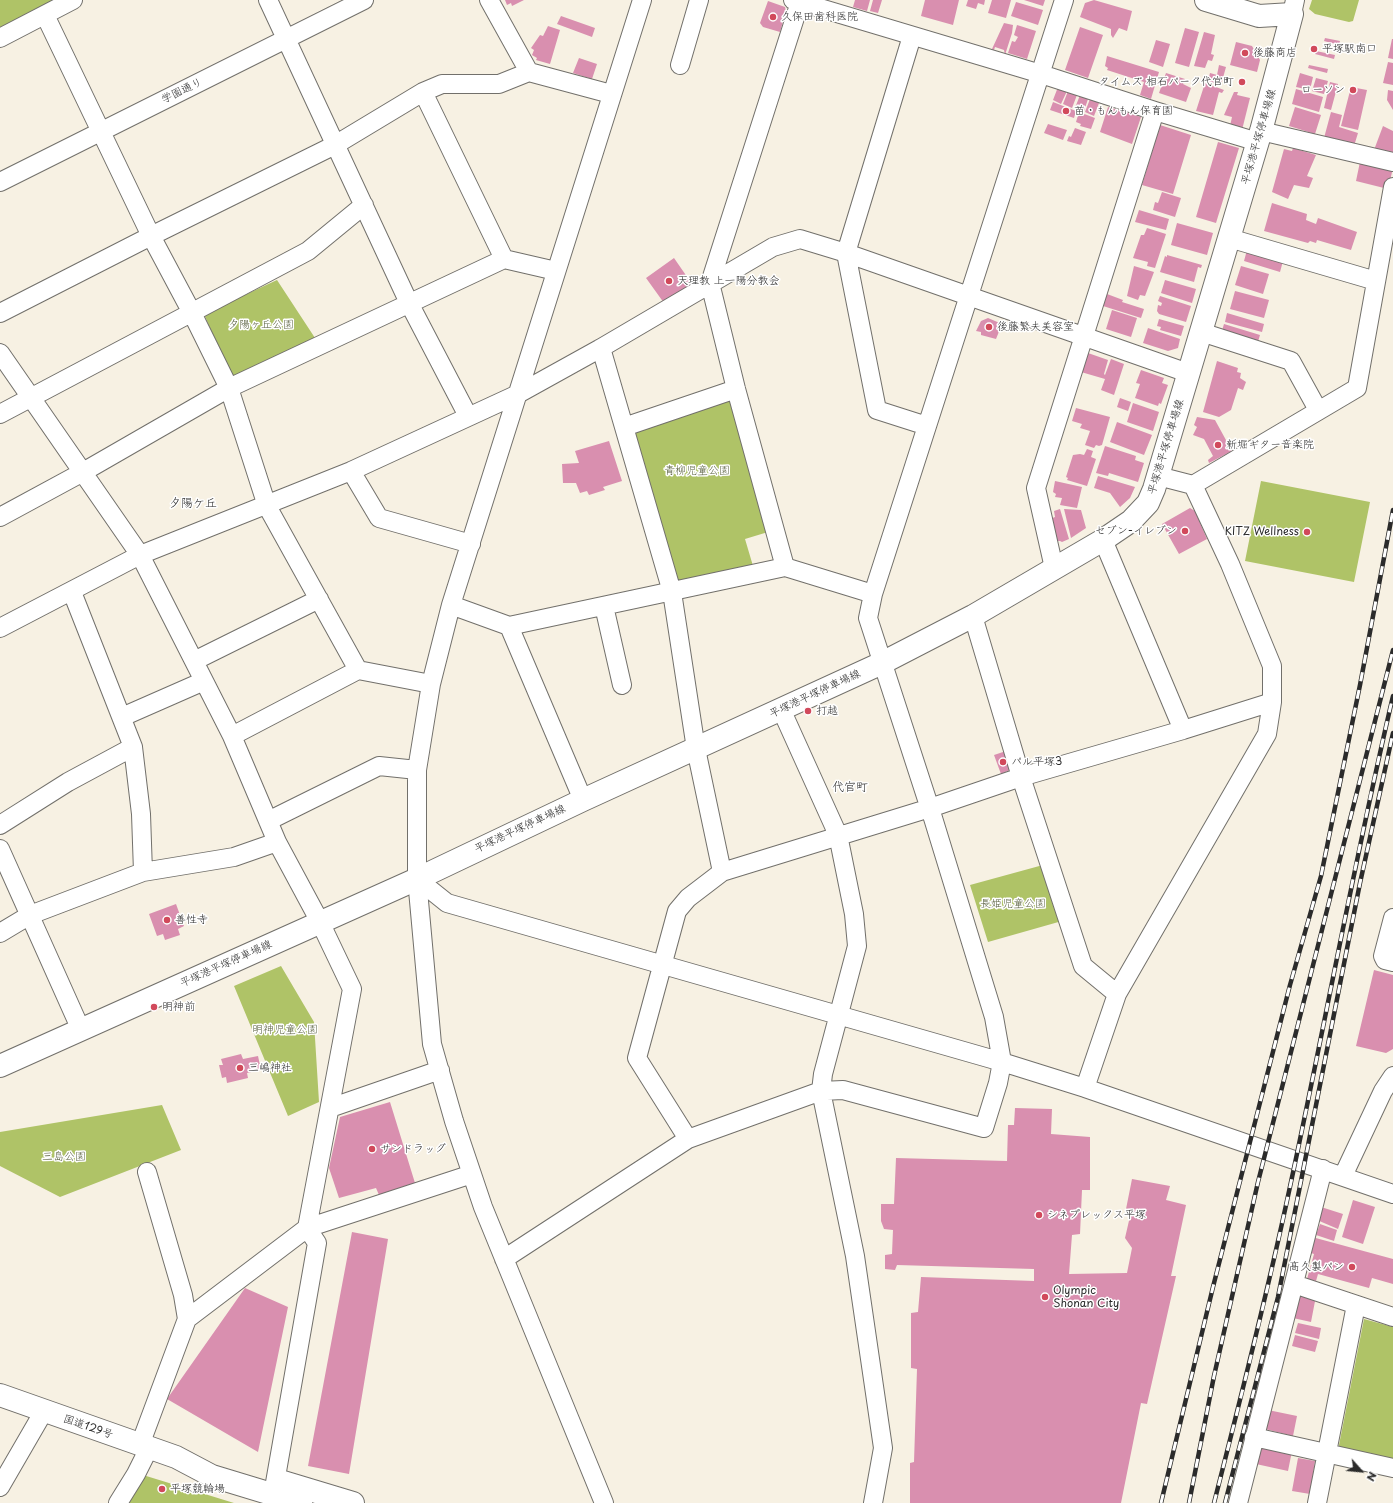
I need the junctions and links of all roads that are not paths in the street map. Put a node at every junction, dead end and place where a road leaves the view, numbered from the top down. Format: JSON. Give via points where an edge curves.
{"nodes":[{"id":1,"x":73,"y":0,"type":"edge"},
{"id":2,"x":268,"y":0,"type":"edge"},
{"id":3,"x":364,"y":0,"type":"edge"},
{"id":4,"x":489,"y":0,"type":"edge"},
{"id":5,"x":642,"y":0,"type":"edge"},
{"id":6,"x":700,"y":0,"type":"edge"},
{"id":7,"x":1064,"y":0,"type":"edge"},
{"id":8,"x":1206,"y":0,"type":"edge"},
{"id":9,"x":1269,"y":0,"type":"edge"},
{"id":10,"x":797,"y":1,"type":"edge"},
{"id":11,"x":1293,"y":7,"type":"edge"},
{"id":12,"x":45,"y":15,"type":"junction"},
{"id":13,"x":912,"y":36,"type":"junction"},
{"id":14,"x":0,"y":38,"type":"edge"},
{"id":15,"x":286,"y":40,"type":"junction"},
{"id":16,"x":680,"y":64,"type":"dead end"},
{"id":17,"x":529,"y":72,"type":"junction"},
{"id":18,"x":1041,"y":74,"type":"junction"},
{"id":19,"x":423,"y":92,"type":"junction"},
{"id":20,"x":611,"y":94,"type":"junction"},
{"id":21,"x":1155,"y":111,"type":"junction"},
{"id":22,"x":102,"y":131,"type":"junction"},
{"id":23,"x":1260,"y":137,"type":"junction"},
{"id":24,"x":335,"y":145,"type":"junction"},
{"id":25,"x":1393,"y":162,"type":"edge"},
{"id":26,"x":0,"y":182,"type":"edge"},
{"id":27,"x":1393,"y":187,"type":"edge"},
{"id":28,"x":364,"y":206,"type":"junction"},
{"id":29,"x":151,"y":236,"type":"junction"},
{"id":30,"x":1229,"y":238,"type":"junction"},
{"id":31,"x":846,"y":253,"type":"junction"},
{"id":32,"x":504,"y":259,"type":"junction"},
{"id":33,"x":556,"y":271,"type":"junction"},
{"id":34,"x":1376,"y":281,"type":"junction"},
{"id":35,"x":710,"y":283,"type":"junction"},
{"id":36,"x":968,"y":296,"type":"junction"},
{"id":37,"x":409,"y":303,"type":"junction"},
{"id":38,"x":192,"y":312,"type":"junction"},
{"id":39,"x":0,"y":313,"type":"edge"},
{"id":40,"x":1201,"y":332,"type":"junction"},
{"id":41,"x":1083,"y":336,"type":"junction"},
{"id":42,"x":601,"y":348,"type":"junction"},
{"id":43,"x":0,"y":353,"type":"edge"},
{"id":44,"x":1188,"y":373,"type":"junction"},
{"id":45,"x":229,"y":388,"type":"junction"},
{"id":46,"x":736,"y":389,"type":"junction"},
{"id":47,"x":518,"y":394,"type":"junction"},
{"id":48,"x":31,"y":397,"type":"junction"},
{"id":49,"x":1318,"y":410,"type":"junction"},
{"id":50,"x":0,"y":414,"type":"edge"},
{"id":51,"x":468,"y":416,"type":"junction"},
{"id":52,"x":927,"y":426,"type":"junction"},
{"id":53,"x":624,"y":427,"type":"junction"},
{"id":54,"x":351,"y":471,"type":"junction"},
{"id":55,"x":83,"y":472,"type":"junction"},
{"id":56,"x":1158,"y":476,"type":"junction"},
{"id":57,"x":1193,"y":486,"type":"junction"},
{"id":58,"x":267,"y":506,"type":"junction"},
{"id":59,"x":0,"y":517,"type":"edge"},
{"id":60,"x":1103,"y":540,"type":"junction"},
{"id":61,"x":470,"y":544,"type":"junction"},
{"id":62,"x":140,"y":555,"type":"junction"},
{"id":63,"x":785,"y":566,"type":"junction"},
{"id":64,"x":1054,"y":568,"type":"junction"},
{"id":65,"x":72,"y":592,"type":"junction"},
{"id":66,"x":672,"y":592,"type":"junction"},
{"id":67,"x":873,"y":594,"type":"junction"},
{"id":68,"x":319,"y":599,"type":"junction"},
{"id":69,"x":451,"y":605,"type":"junction"},
{"id":70,"x":604,"y":606,"type":"junction"},
{"id":71,"x":972,"y":616,"type":"junction"},
{"id":72,"x":509,"y":626,"type":"junction"},
{"id":73,"x":0,"y":628,"type":"edge"},
{"id":74,"x":194,"y":661,"type":"junction"},
{"id":75,"x":882,"y":663,"type":"junction"},
{"id":76,"x":358,"y":670,"type":"junction"},
{"id":77,"x":204,"y":681,"type":"junction"},
{"id":78,"x":431,"y":684,"type":"junction"},
{"id":79,"x":622,"y":685,"type":"dead end"},
{"id":80,"x":1272,"y":702,"type":"junction"},
{"id":81,"x":781,"y":709,"type":"junction"},
{"id":82,"x":122,"y":717,"type":"junction"},
{"id":83,"x":1183,"y":730,"type":"junction"},
{"id":84,"x":232,"y":736,"type":"junction"},
{"id":85,"x":133,"y":747,"type":"junction"},
{"id":86,"x":696,"y":749,"type":"junction"},
{"id":87,"x":418,"y":770,"type":"junction"},
{"id":88,"x":1021,"y":777,"type":"junction"},
{"id":89,"x":583,"y":800,"type":"junction"},
{"id":90,"x":930,"y":808,"type":"junction"},
{"id":91,"x":268,"y":821,"type":"junction"},
{"id":92,"x":0,"y":825,"type":"edge"},
{"id":93,"x":838,"y":835,"type":"junction"},
{"id":94,"x":277,"y":842,"type":"junction"},
{"id":95,"x":0,"y":849,"type":"edge"},
{"id":96,"x":143,"y":872,"type":"junction"},
{"id":97,"x":722,"y":872,"type":"junction"},
{"id":98,"x":417,"y":879,"type":"junction"},
{"id":99,"x":30,"y":915,"type":"junction"},
{"id":100,"x":1393,"y":918,"type":"edge"},
{"id":101,"x":320,"y":922,"type":"junction"},
{"id":102,"x":0,"y":933,"type":"edge"},
{"id":103,"x":1393,"y":962,"type":"edge"},
{"id":104,"x":664,"y":966,"type":"junction"},
{"id":105,"x":1117,"y":994,"type":"junction"},
{"id":106,"x":840,"y":1016,"type":"junction"},
{"id":107,"x":81,"y":1030,"type":"junction"},
{"id":108,"x":1002,"y":1062,"type":"junction"},
{"id":109,"x":0,"y":1066,"type":"edge"},
{"id":110,"x":440,"y":1070,"type":"junction"},
{"id":111,"x":1393,"y":1076,"type":"edge"},
{"id":112,"x":1085,"y":1088,"type":"junction"},
{"id":113,"x":821,"y":1091,"type":"junction"},
{"id":114,"x":1388,"y":1092,"type":"edge"},
{"id":115,"x":330,"y":1108,"type":"junction"},
{"id":116,"x":688,"y":1139,"type":"junction"},
{"id":117,"x":1323,"y":1169,"type":"junction"},
{"id":118,"x":147,"y":1172,"type":"dead end"},
{"id":119,"x":472,"y":1174,"type":"junction"},
{"id":120,"x":1343,"y":1176,"type":"junction"},
{"id":121,"x":1393,"y":1194,"type":"edge"},
{"id":122,"x":307,"y":1228,"type":"junction"},
{"id":123,"x":504,"y":1259,"type":"junction"},
{"id":124,"x":1294,"y":1284,"type":"junction"},
{"id":125,"x":1356,"y":1305,"type":"junction"},
{"id":126,"x":1393,"y":1317,"type":"edge"},
{"id":127,"x":187,"y":1319,"type":"junction"},
{"id":128,"x":0,"y":1395,"type":"edge"},
{"id":129,"x":44,"y":1412,"type":"junction"},
{"id":130,"x":1254,"y":1437,"type":"junction"},
{"id":131,"x":145,"y":1446,"type":"junction"},
{"id":132,"x":1327,"y":1454,"type":"junction"},
{"id":133,"x":1393,"y":1468,"type":"edge"},
{"id":134,"x":0,"y":1487,"type":"edge"},
{"id":135,"x":273,"y":1493,"type":"edge"},
{"id":136,"x":118,"y":1503,"type":"edge"},
{"id":137,"x":301,"y":1503,"type":"edge"},
{"id":138,"x":353,"y":1503,"type":"edge"},
{"id":139,"x":604,"y":1503,"type":"edge"},
{"id":140,"x":873,"y":1503,"type":"edge"},
{"id":141,"x":1238,"y":1503,"type":"edge"},
{"id":142,"x":1317,"y":1503,"type":"edge"}],
"edges":[{"from":1,"to":12,"type":"street"},
{"from":2,"to":15,"type":"street"},
{"from":3,"to":15,"type":"street","name":"学園通り"},
{"from":4,"to":17,"type":"street"},
{"from":5,"to":20,"type":"street"},
{"from":6,"to":16,"type":"street"},
{"from":7,"to":18,"type":"street"},
{"from":8,"to":11,"type":"main road","via":[[1259,16]]},
{"from":9,"to":11,"type":"main road"},
{"from":10,"to":13,"type":"street"},
{"from":10,"to":35,"type":"street"},
{"from":11,"to":23,"type":"main road","name":"平塚港平塚停車場線"},
{"from":12,"to":14,"type":"street"},
{"from":12,"to":22,"type":"street"},
{"from":13,"to":18,"type":"street"},
{"from":13,"to":31,"type":"street"},
{"from":15,"to":22,"type":"street","name":"学園通り"},
{"from":15,"to":24,"type":"street"},
{"from":17,"to":19,"type":"street","via":[[499,84],[442,84]]},
{"from":17,"to":20,"type":"street"},
{"from":18,"to":21,"type":"street"},
{"from":18,"to":36,"type":"street"},
{"from":19,"to":24,"type":"street"},
{"from":19,"to":32,"type":"street"},
{"from":20,"to":33,"type":"street"},
{"from":21,"to":23,"type":"street"},
{"from":21,"to":41,"type":"street"},
{"from":22,"to":26,"type":"street","name":"学園通り"},
{"from":22,"to":29,"type":"street"},
{"from":23,"to":25,"type":"street"},
{"from":23,"to":30,"type":"main road","name":"平塚港平塚停車場線"},
{"from":24,"to":28,"type":"street"},
{"from":24,"to":29,"type":"street"},
{"from":27,"to":34,"type":"street"},
{"from":28,"to":37,"type":"street"},
{"from":28,"to":38,"type":"street","via":[[308,251]]},
{"from":29,"to":38,"type":"street"},
{"from":29,"to":39,"type":"street"},
{"from":30,"to":34,"type":"street"},
{"from":30,"to":40,"type":"main road","name":"平塚港平塚停車場線"},
{"from":31,"to":35,"type":"street","via":[[800,239],[786,242]]},
{"from":31,"to":36,"type":"street"},
{"from":31,"to":52,"type":"street","via":[[877,410]]},
{"from":32,"to":33,"type":"street"},
{"from":32,"to":37,"type":"street"},
{"from":33,"to":47,"type":"street"},
{"from":34,"to":49,"type":"street","via":[[1357,388]]},
{"from":35,"to":42,"type":"street"},
{"from":35,"to":46,"type":"street"},
{"from":36,"to":41,"type":"street"},
{"from":36,"to":52,"type":"street"},
{"from":37,"to":45,"type":"street"},
{"from":37,"to":51,"type":"street"},
{"from":38,"to":45,"type":"street"},
{"from":38,"to":48,"type":"street"},
{"from":40,"to":44,"type":"main road","name":"平塚港平塚停車場線"},
{"from":40,"to":49,"type":"street","via":[[1291,361]]},
{"from":41,"to":44,"type":"street"},
{"from":41,"to":64,"type":"street","via":[[1036,488]]},
{"from":42,"to":47,"type":"street"},
{"from":42,"to":53,"type":"street"},
{"from":43,"to":48,"type":"street"},
{"from":44,"to":56,"type":"main road","name":"平塚港平塚停車場線"},
{"from":45,"to":55,"type":"street"},
{"from":45,"to":58,"type":"street"},
{"from":46,"to":53,"type":"street"},
{"from":46,"to":63,"type":"street"},
{"from":47,"to":51,"type":"street"},
{"from":47,"to":61,"type":"street"},
{"from":48,"to":50,"type":"street"},
{"from":48,"to":55,"type":"street"},
{"from":49,"to":57,"type":"street"},
{"from":51,"to":54,"type":"street"},
{"from":52,"to":67,"type":"street"},
{"from":53,"to":66,"type":"street"},
{"from":54,"to":58,"type":"street"},
{"from":54,"to":61,"type":"street","via":[[379,518]]},
{"from":55,"to":59,"type":"street"},
{"from":55,"to":62,"type":"street"},
{"from":56,"to":57,"type":"street"},
{"from":56,"to":60,"type":"main road","name":"平塚港平塚停車場線","via":[[1148,503],[1131,521]]},
{"from":57,"to":80,"type":"street","via":[[1230,564],[1272,666]]},
{"from":58,"to":62,"type":"street"},
{"from":58,"to":68,"type":"street"},
{"from":60,"to":64,"type":"main road","name":"平塚港平塚停車場線"},
{"from":60,"to":83,"type":"street"},
{"from":61,"to":69,"type":"street"},
{"from":62,"to":65,"type":"street"},
{"from":62,"to":74,"type":"street"},
{"from":63,"to":66,"type":"street"},
{"from":63,"to":67,"type":"street"},
{"from":64,"to":71,"type":"main road","name":"平塚港平塚停車場線"},
{"from":65,"to":73,"type":"street"},
{"from":65,"to":82,"type":"street"},
{"from":66,"to":70,"type":"street"},
{"from":66,"to":86,"type":"street"},
{"from":67,"to":75,"type":"street","via":[[868,618]]},
{"from":68,"to":74,"type":"street"},
{"from":68,"to":76,"type":"street"},
{"from":69,"to":72,"type":"street"},
{"from":69,"to":78,"type":"street"},
{"from":70,"to":72,"type":"street"},
{"from":70,"to":79,"type":"street"},
{"from":71,"to":75,"type":"main road","name":"平塚港平塚停車場線"},
{"from":71,"to":88,"type":"street"},
{"from":72,"to":89,"type":"street"},
{"from":74,"to":77,"type":"street"},
{"from":75,"to":81,"type":"main road","name":"平塚港平塚停車場線"},
{"from":75,"to":90,"type":"street"},
{"from":76,"to":78,"type":"street"},
{"from":76,"to":84,"type":"street"},
{"from":77,"to":82,"type":"street"},
{"from":77,"to":84,"type":"street"},
{"from":78,"to":87,"type":"street"},
{"from":80,"to":83,"type":"street"},
{"from":80,"to":105,"type":"street","via":[[1267,734]]},
{"from":81,"to":86,"type":"main road","name":"平塚港平塚停車場線"},
{"from":81,"to":93,"type":"street"},
{"from":82,"to":85,"type":"street"},
{"from":83,"to":88,"type":"street"},
{"from":84,"to":91,"type":"street"},
{"from":85,"to":92,"type":"street","via":[[68,782]]},
{"from":85,"to":96,"type":"street","via":[[141,814]]},
{"from":86,"to":89,"type":"main road","name":"平塚港平塚停車場線"},
{"from":86,"to":97,"type":"street"},
{"from":87,"to":91,"type":"street","via":[[379,766]]},
{"from":87,"to":98,"type":"street"},
{"from":88,"to":90,"type":"street"},
{"from":88,"to":105,"type":"street","via":[[1083,966]]},
{"from":89,"to":98,"type":"main road","name":"平塚港平塚停車場線"},
{"from":90,"to":93,"type":"street"},
{"from":90,"to":108,"type":"street","via":[[994,1017]]},
{"from":91,"to":94,"type":"street"},
{"from":93,"to":97,"type":"street"},
{"from":93,"to":106,"type":"street","via":[[854,914],[857,946]]},
{"from":94,"to":96,"type":"street","via":[[234,857]]},
{"from":94,"to":101,"type":"street"},
{"from":95,"to":99,"type":"street"},
{"from":96,"to":99,"type":"street"},
{"from":97,"to":104,"type":"street","via":[[688,898],[677,911]]},
{"from":98,"to":101,"type":"main road","name":"平塚港平塚停車場線"},
{"from":98,"to":104,"type":"street","via":[[447,903]]},
{"from":98,"to":110,"type":"street","via":[[432,1044]]},
{"from":99,"to":102,"type":"street"},
{"from":99,"to":107,"type":"street"},
{"from":100,"to":103,"type":"street","via":[[1383,956],[1385,960]]},
{"from":101,"to":107,"type":"main road","name":"平塚港平塚停車場線"},
{"from":101,"to":115,"type":"street","via":[[352,989]]},
{"from":104,"to":106,"type":"street"},
{"from":104,"to":116,"type":"street","via":[[637,1058]]},
{"from":105,"to":112,"type":"street"},
{"from":106,"to":108,"type":"street"},
{"from":106,"to":113,"type":"street","via":[[823,1074]]},
{"from":107,"to":109,"type":"main road","name":"平塚港平塚停車場線"},
{"from":108,"to":112,"type":"street"},
{"from":108,"to":113,"type":"street","via":[[984,1128],[843,1090]]},
{"from":110,"to":115,"type":"street"},
{"from":110,"to":119,"type":"street"},
{"from":111,"to":114,"type":"street"},
{"from":112,"to":117,"type":"street"},
{"from":113,"to":116,"type":"street"},
{"from":113,"to":140,"type":"street","via":[[855,1256],[882,1448]]},
{"from":114,"to":120,"type":"street"},
{"from":115,"to":122,"type":"street"},
{"from":116,"to":123,"type":"street"},
{"from":117,"to":120,"type":"street"},
{"from":117,"to":124,"type":"street"},
{"from":118,"to":127,"type":"street","via":[[183,1295]]},
{"from":119,"to":122,"type":"street"},
{"from":119,"to":123,"type":"street"},
{"from":120,"to":121,"type":"street"},
{"from":122,"to":127,"type":"street"},
{"from":122,"to":135,"type":"street","via":[[317,1243]]},
{"from":123,"to":139,"type":"street"},
{"from":124,"to":125,"type":"street"},
{"from":124,"to":130,"type":"street"},
{"from":125,"to":126,"type":"street"},
{"from":125,"to":132,"type":"street"},
{"from":127,"to":131,"type":"street"},
{"from":128,"to":129,"type":"main road","name":"国道129号"},
{"from":129,"to":131,"type":"main road","name":"国道129号"},
{"from":129,"to":134,"type":"street"},
{"from":130,"to":132,"type":"street"},
{"from":130,"to":141,"type":"street"},
{"from":131,"to":135,"type":"main road","name":"国道129号","via":[[176,1457],[215,1462]]},
{"from":131,"to":136,"type":"street","via":[[136,1474]]},
{"from":132,"to":133,"type":"street"},
{"from":132,"to":142,"type":"street"},
{"from":135,"to":137,"type":"main road","name":"国道129号"},
{"from":135,"to":138,"type":"main road","name":"国道129号"}]}
